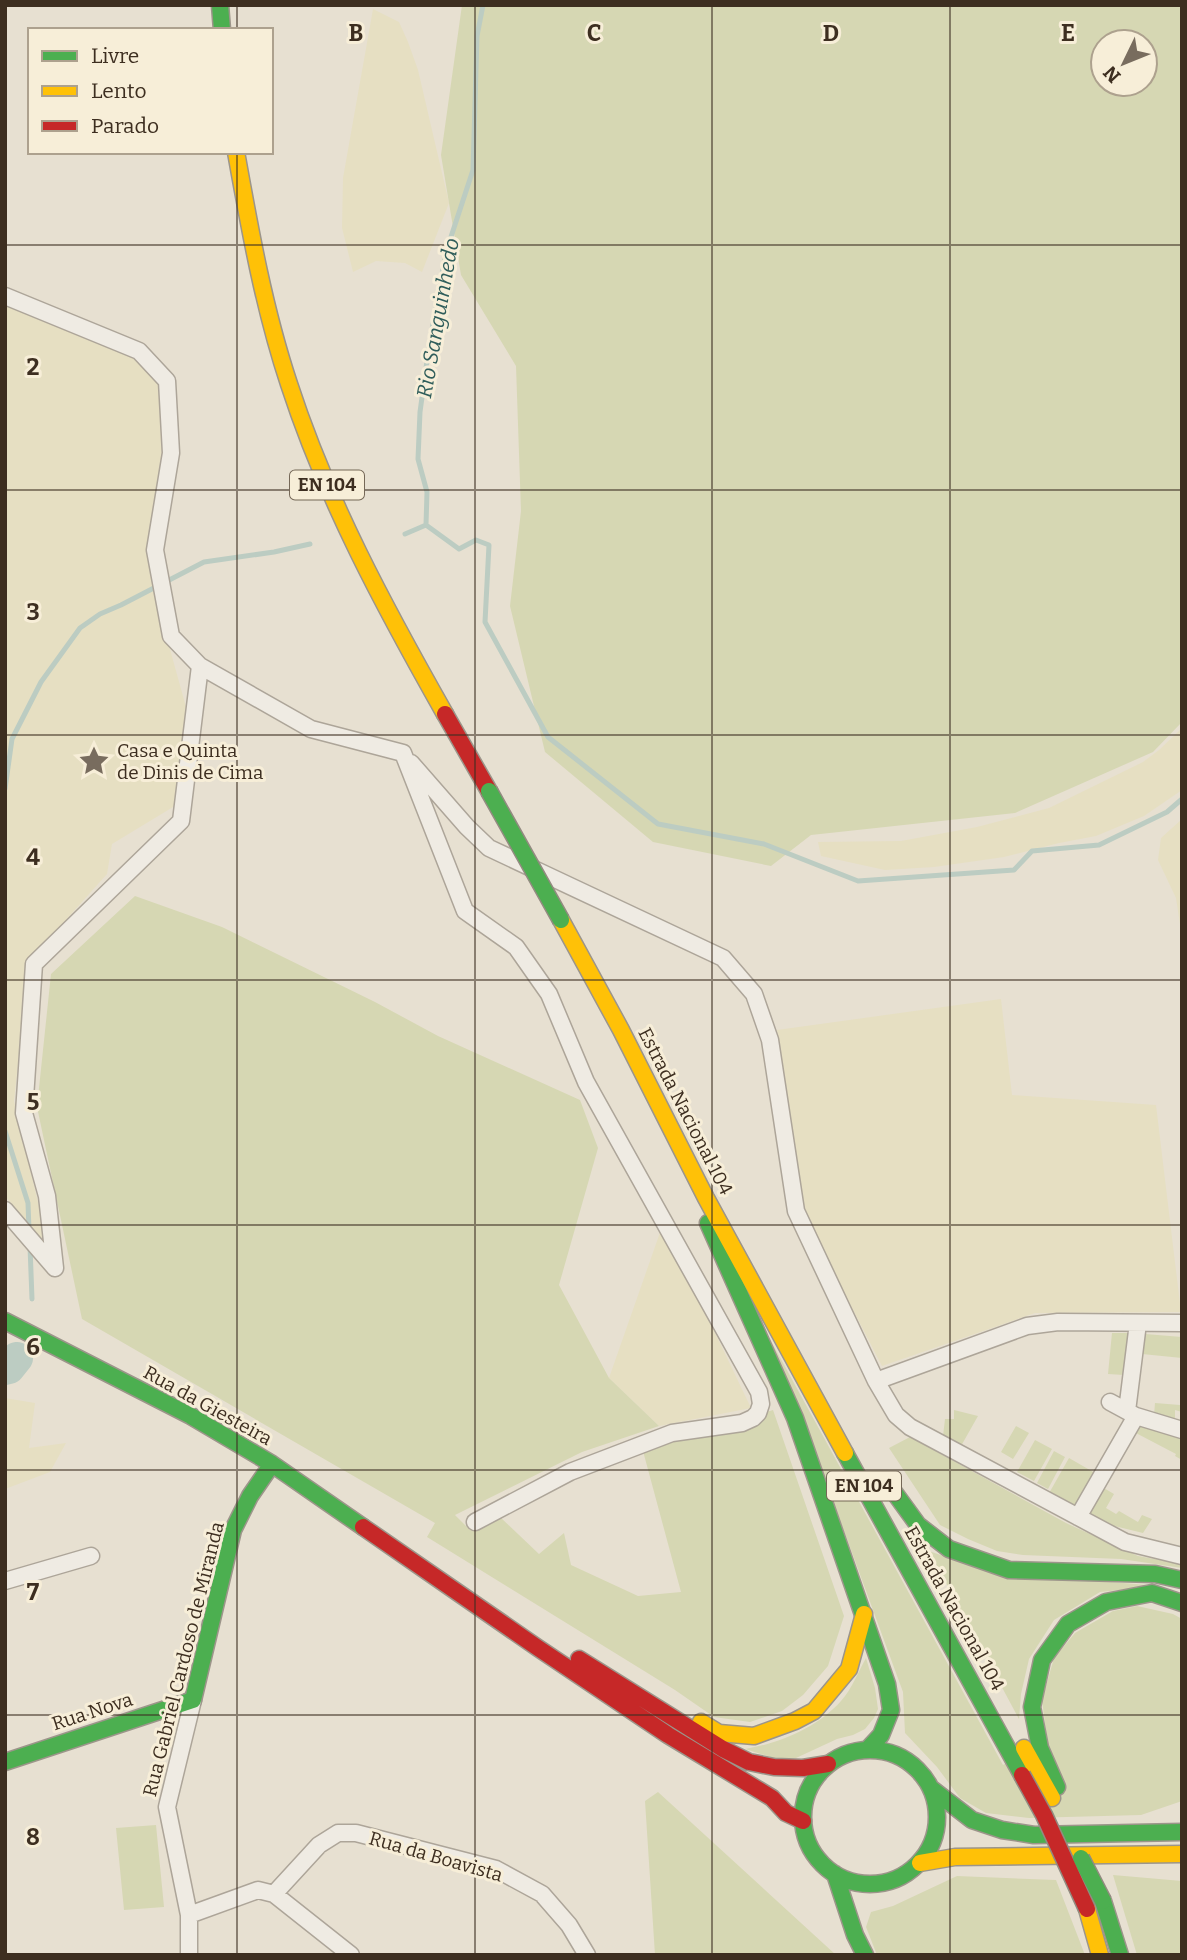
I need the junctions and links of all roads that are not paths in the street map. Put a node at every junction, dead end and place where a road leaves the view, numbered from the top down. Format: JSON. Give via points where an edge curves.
{"nodes":[{"id":1,"x":220,"y":5,"type":"edge"},
{"id":2,"x":222,"y":28,"type":"edge"},
{"id":3,"x":236,"y":154,"type":"edge"},
{"id":4,"x":5,"y":296,"type":"edge"},
{"id":5,"x":200,"y":666,"type":"junction"},
{"id":6,"x":403,"y":753,"type":"junction"},
{"id":7,"x":621,"y":1030,"type":"junction"},
{"id":8,"x":706,"y":1198,"type":"junction"},
{"id":9,"x":5,"y":1210,"type":"edge"},
{"id":10,"x":5,"y":1321,"type":"edge"},
{"id":11,"x":1138,"y":1323,"type":"junction"},
{"id":12,"x":1182,"y":1323,"type":"edge"},
{"id":13,"x":876,"y":1381,"type":"junction"},
{"id":14,"x":1110,"y":1402,"type":"dead end"},
{"id":15,"x":1132,"y":1413,"type":"junction"},
{"id":16,"x":1182,"y":1430,"type":"edge"},
{"id":17,"x":271,"y":1464,"type":"junction"},
{"id":18,"x":878,"y":1482,"type":"junction"},
{"id":19,"x":1078,"y":1517,"type":"junction"},
{"id":20,"x":475,"y":1522,"type":"dead end"},
{"id":21,"x":382,"y":1540,"type":"junction"},
{"id":22,"x":91,"y":1556,"type":"dead end"},
{"id":23,"x":1182,"y":1556,"type":"edge"},
{"id":24,"x":1182,"y":1580,"type":"edge"},
{"id":25,"x":5,"y":1581,"type":"edge"},
{"id":26,"x":1182,"y":1603,"type":"edge"},
{"id":27,"x":864,"y":1614,"type":"junction"},
{"id":28,"x":575,"y":1656,"type":"junction"},
{"id":29,"x":193,"y":1700,"type":"junction"},
{"id":30,"x":868,"y":1749,"type":"junction"},
{"id":31,"x":5,"y":1762,"type":"edge"},
{"id":32,"x":828,"y":1764,"type":"junction"},
{"id":33,"x":932,"y":1789,"type":"junction"},
{"id":34,"x":1052,"y":1798,"type":"junction"},
{"id":35,"x":1182,"y":1818,"type":"edge"},
{"id":36,"x":803,"y":1821,"type":"junction"},
{"id":37,"x":1182,"y":1832,"type":"edge"},
{"id":38,"x":1103,"y":1833,"type":"junction"},
{"id":39,"x":1182,"y":1854,"type":"edge"},
{"id":40,"x":920,"y":1863,"type":"junction"},
{"id":41,"x":835,"y":1874,"type":"junction"},
{"id":42,"x":274,"y":1894,"type":"junction"},
{"id":43,"x":188,"y":1915,"type":"junction"},
{"id":44,"x":189,"y":1955,"type":"edge"},
{"id":45,"x":351,"y":1955,"type":"edge"},
{"id":46,"x":587,"y":1955,"type":"edge"},
{"id":47,"x":865,"y":1955,"type":"edge"},
{"id":48,"x":1100,"y":1955,"type":"edge"},
{"id":49,"x":1120,"y":1955,"type":"edge"}],
"edges":[{"from":1,"to":2,"type":"main road"},
{"from":3,"to":7,"type":"main road","number":"EN 104","bridge":true,"via":[[274,337],[330,493],[388,611]]},
{"from":4,"to":5,"type":"street","via":[[139,351],[167,381],[171,453],[155,550],[171,636]]},
{"from":5,"to":6,"type":"street","via":[[311,729]]},
{"from":5,"to":9,"type":"street","via":[[181,821],[34,964],[24,1113],[47,1196],[55,1268]]},
{"from":6,"to":13,"type":"street","via":[[489,848],[723,958],[754,994],[770,1040],[796,1211]]},
{"from":6,"to":20,"type":"street","via":[[465,911],[516,947],[549,994],[586,1082],[761,1404],[758,1413],[742,1423],[672,1433],[570,1472]]},
{"from":7,"to":8,"type":"main road","name":"Estrada Nacional 104","number":"EN 104"},
{"from":7,"to":18,"type":"main road","name":"Estrada Nacional 104","number":"EN 104"},
{"from":8,"to":27,"type":"main road","via":[[702,1209],[795,1418]]},
{"from":8,"to":48,"type":"main road","name":"Estrada Nacional 104","number":"EN 104","bridge":true,"via":[[1044,1815],[1087,1909]]},
{"from":10,"to":17,"type":"main road","name":"Rua da Giesteira","via":[[191,1416]]},
{"from":11,"to":12,"type":"street"},
{"from":11,"to":13,"type":"street","via":[[1027,1326]]},
{"from":11,"to":15,"type":"street"},
{"from":13,"to":19,"type":"street","via":[[895,1415],[910,1427]]},
{"from":14,"to":15,"type":"street"},
{"from":15,"to":16,"type":"street"},
{"from":15,"to":19,"type":"street"},
{"from":17,"to":21,"type":"main road","name":"Rua da Giesteira"},
{"from":17,"to":29,"type":"main road","name":"Rua Gabriel Cardoso de Miranda","via":[[233,1530]]},
{"from":18,"to":24,"type":"main road","via":[[894,1492],[918,1525],[949,1549],[1009,1570],[1155,1574]]},
{"from":18,"to":34,"type":"main road","name":"Estrada Nacional 104","number":"EN 104"},
{"from":19,"to":23,"type":"street","via":[[1125,1542]]},
{"from":21,"to":28,"type":"main road"},
{"from":21,"to":36,"type":"main road","via":[[657,1728]]},
{"from":22,"to":25,"type":"street"},
{"from":26,"to":34,"type":"main road","via":[[1152,1593],[1106,1602],[1068,1624],[1042,1660],[1032,1707],[1040,1748],[1057,1787]]},
{"from":27,"to":28,"type":"main road","via":[[849,1669],[814,1711],[754,1735],[719,1733],[606,1664]]},
{"from":27,"to":30,"type":"main road","via":[[891,1710],[881,1735]]},
{"from":28,"to":32,"type":"main road","via":[[749,1762],[803,1768]]},
{"from":29,"to":31,"type":"main road","name":"Rua Nova"},
{"from":29,"to":43,"type":"street","name":"Rua Gabriel Cardoso de Miranda","via":[[167,1807]]},
{"from":30,"to":32,"type":"main road"},
{"from":30,"to":33,"type":"main road","via":[[906,1760]]},
{"from":32,"to":36,"type":"main road","via":[[809,1790]]},
{"from":33,"to":38,"type":"main road","via":[[972,1820],[1002,1830],[1034,1835]]},
{"from":33,"to":40,"type":"main road","via":[[937,1828]]},
{"from":34,"to":49,"type":"main road","name":"Estrada Nacional 104","number":"EN 104","bridge":true,"via":[[1103,1901]]},
{"from":35,"to":38,"type":"main road"},
{"from":36,"to":41,"type":"main road","via":[[813,1851]]},
{"from":37,"to":38,"type":"main road"},
{"from":39,"to":40,"type":"main road","via":[[956,1857]]},
{"from":40,"to":41,"type":"main road","via":[[906,1875],[870,1885]]},
{"from":41,"to":47,"type":"main road"},
{"from":42,"to":43,"type":"street","via":[[258,1891]]},
{"from":42,"to":45,"type":"street"},
{"from":42,"to":46,"type":"street","name":"Rua da Boavista","via":[[319,1845],[338,1833],[356,1833],[496,1870],[542,1894]]},
{"from":43,"to":44,"type":"street","name":"Rua Gabriel Cardoso de Miranda"}]}
